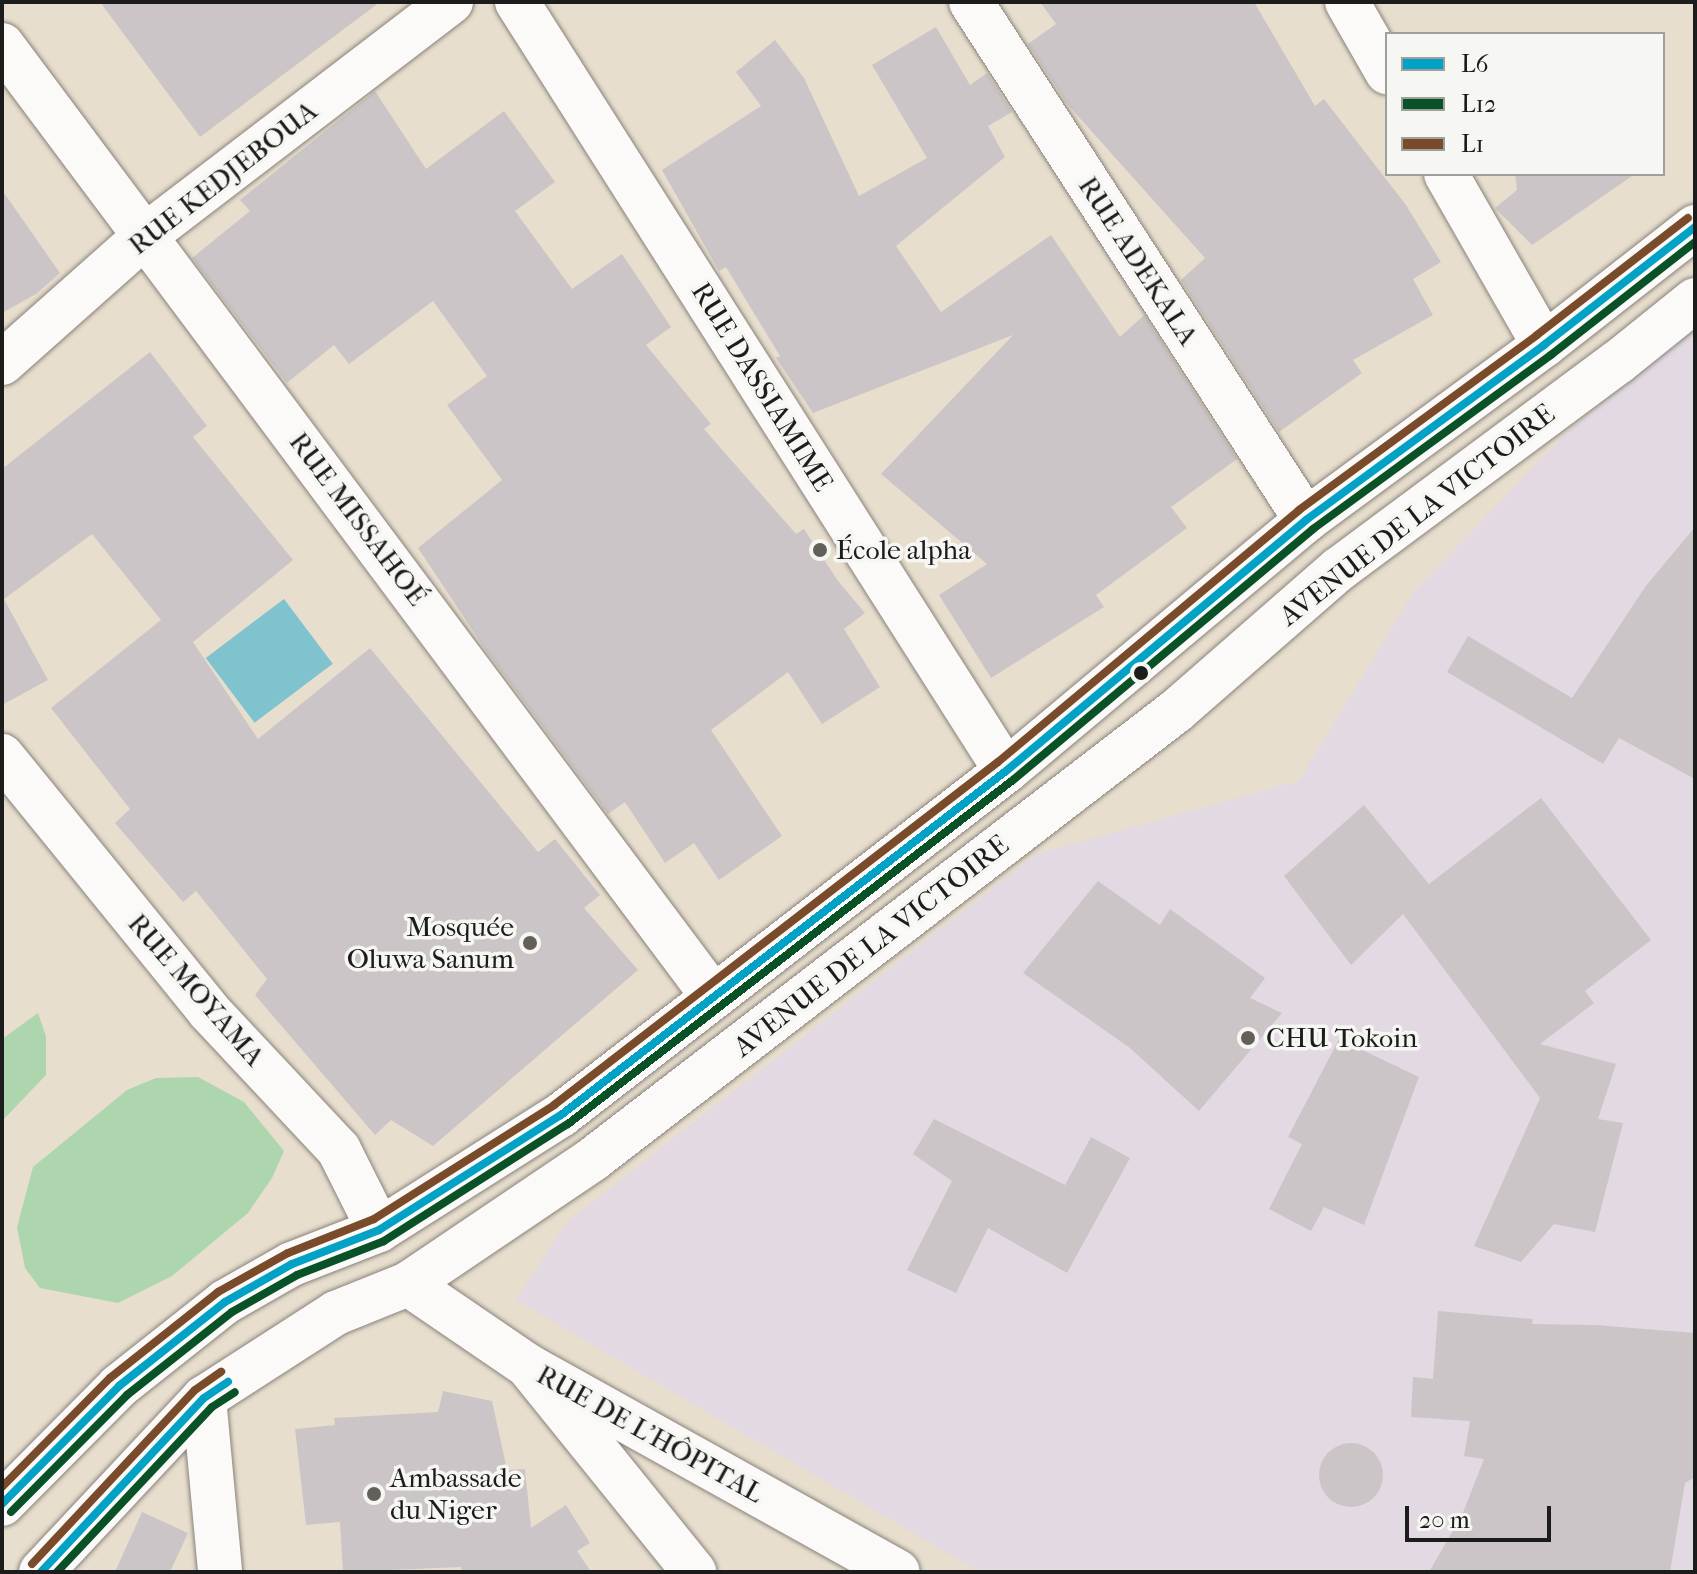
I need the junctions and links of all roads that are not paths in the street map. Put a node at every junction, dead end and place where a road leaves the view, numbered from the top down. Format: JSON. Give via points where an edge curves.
{"nodes":[{"id":1,"x":451,"y":2,"type":"edge"},
{"id":2,"x":517,"y":2,"type":"edge"},
{"id":3,"x":971,"y":2,"type":"edge"},
{"id":4,"x":1347,"y":2,"type":"edge"},
{"id":5,"x":2,"y":45,"type":"edge"},
{"id":6,"x":1385,"y":68,"type":"edge"},
{"id":7,"x":1447,"y":176,"type":"edge"},
{"id":8,"x":1695,"y":227,"type":"edge"},
{"id":9,"x":146,"y":235,"type":"junction"},
{"id":10,"x":1695,"y":300,"type":"edge"},
{"id":11,"x":1544,"y":345,"type":"junction"},
{"id":12,"x":2,"y":363,"type":"edge"},
{"id":13,"x":1306,"y":520,"type":"junction"},
{"id":14,"x":1339,"y":569,"type":"junction"},
{"id":15,"x":2,"y":756,"type":"edge"},
{"id":16,"x":1006,"y":771,"type":"junction"},
{"id":17,"x":712,"y":995,"type":"junction"},
{"id":18,"x":379,"y":1230,"type":"junction"},
{"id":19,"x":408,"y":1284,"type":"junction"},
{"id":20,"x":528,"y":1366,"type":"junction"},
{"id":21,"x":204,"y":1398,"type":"junction"},
{"id":22,"x":2,"y":1504,"type":"edge"},
{"id":23,"x":41,"y":1572,"type":"edge"},
{"id":24,"x":220,"y":1572,"type":"edge"},
{"id":25,"x":694,"y":1572,"type":"edge"},
{"id":26,"x":898,"y":1572,"type":"edge"}],
"edges":[{"from":1,"to":9,"type":"main road","name":"RUE KEDJEBOUA"},
{"from":2,"to":16,"type":"main road","name":"RUE DASSIAMIME"},
{"from":3,"to":13,"type":"main road","name":"RUE ADEKALA"},
{"from":4,"to":6,"type":"main road"},
{"from":5,"to":9,"type":"main road","name":"RUE MISSAHOÉ"},
{"from":7,"to":11,"type":"main road"},
{"from":8,"to":11,"type":"main road","name":"AVENUE DE LA VICTOIRE"},
{"from":9,"to":12,"type":"main road","name":"RUE KEDJEBOUA"},
{"from":9,"to":17,"type":"main road","name":"RUE MISSAHOÉ"},
{"from":10,"to":14,"type":"main road","name":"AVENUE DE LA VICTOIRE"},
{"from":11,"to":13,"type":"main road","name":"AVENUE DE LA VICTOIRE"},
{"from":13,"to":14,"type":"main road","name":"RUE ADEKALA"},
{"from":13,"to":16,"type":"main road","name":"AVENUE DE LA VICTOIRE"},
{"from":14,"to":19,"type":"main road","name":"AVENUE DE LA VICTOIRE","via":[[1176,711],[593,1159]]},
{"from":15,"to":18,"type":"main road","name":"RUE MOYAMA","via":[[209,1011],[339,1150]]},
{"from":16,"to":17,"type":"main road","name":"AVENUE DE LA VICTOIRE"},
{"from":17,"to":18,"type":"main road","name":"AVENUE DE LA VICTOIRE","via":[[561,1115]]},
{"from":18,"to":19,"type":"main road","name":"RUE MOYAMA"},
{"from":18,"to":22,"type":"main road","name":"AVENUE DE LA VICTOIRE","via":[[292,1264],[225,1302],[119,1386]]},
{"from":19,"to":20,"type":"main road","name":"RUE DE L'HÔPITAL"},
{"from":19,"to":21,"type":"main road","name":"AVENUE DE LA VICTOIRE","via":[[336,1313]]},
{"from":20,"to":25,"type":"main road"},
{"from":20,"to":26,"type":"main road","name":"RUE DE L'HÔPITAL"},
{"from":21,"to":23,"type":"main road","name":"AVENUE DE LA VICTOIRE"},
{"from":21,"to":24,"type":"main road"}]}
